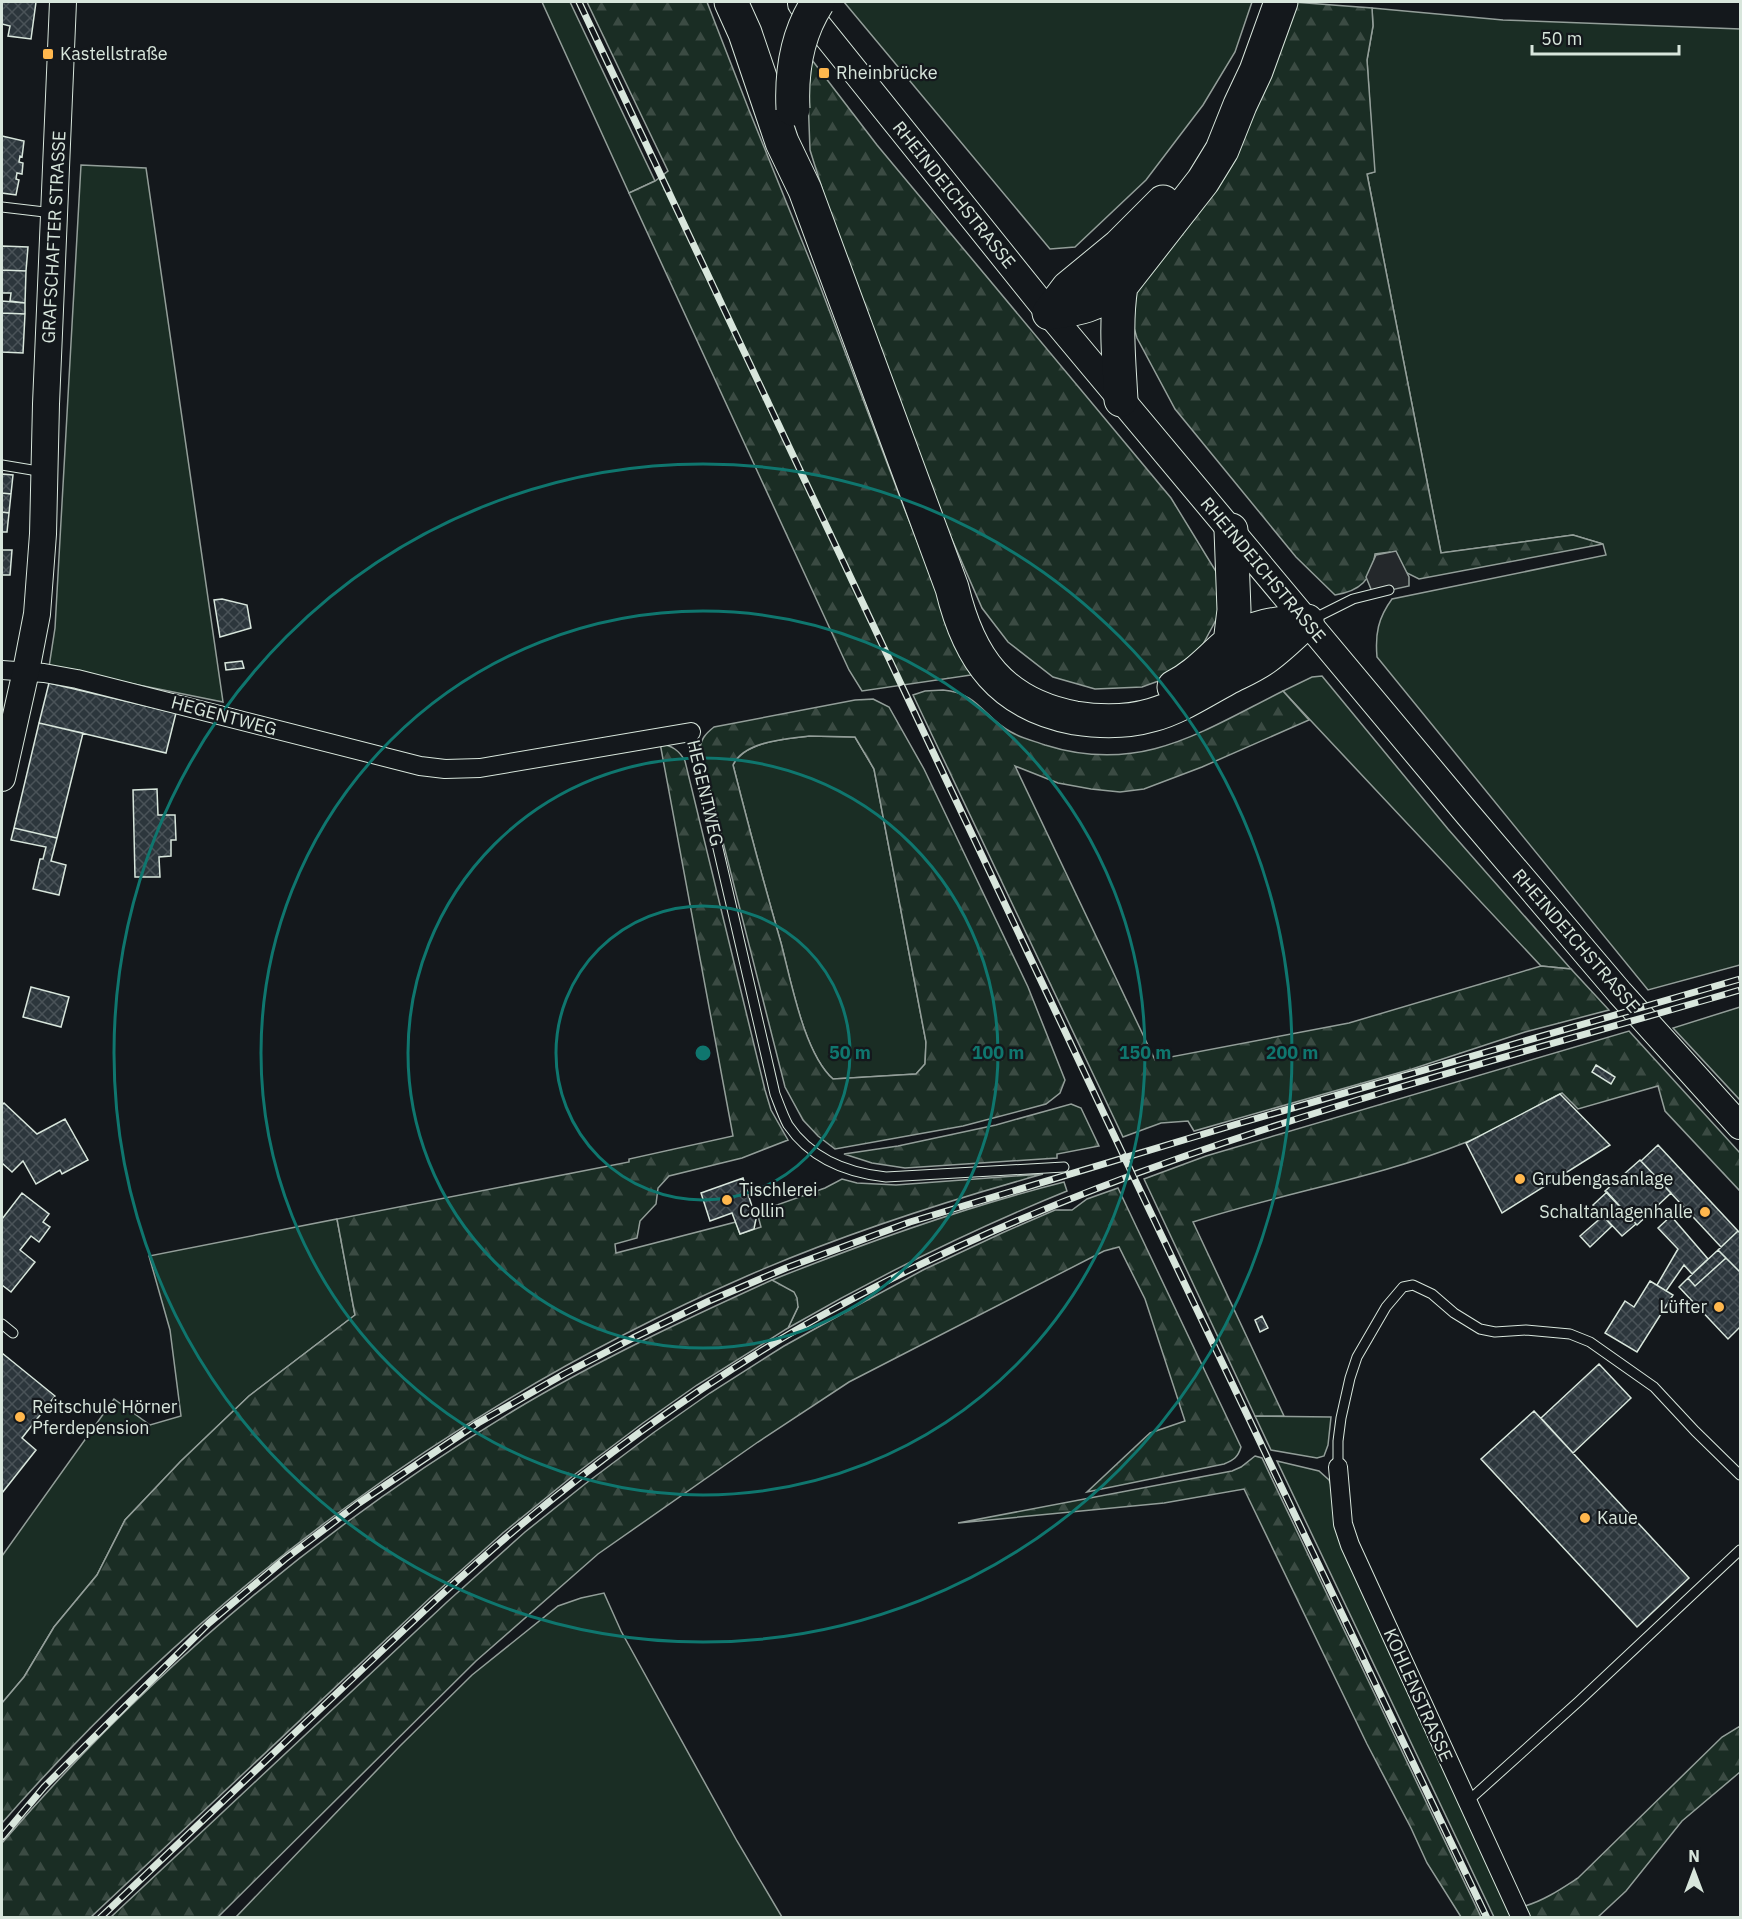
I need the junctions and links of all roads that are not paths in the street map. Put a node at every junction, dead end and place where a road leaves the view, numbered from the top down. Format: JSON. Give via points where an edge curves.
{"nodes":[{"id":1,"x":63,"y":2,"type":"edge"},
{"id":2,"x":731,"y":2,"type":"edge"},
{"id":3,"x":799,"y":2,"type":"edge"},
{"id":4,"x":818,"y":2,"type":"edge"},
{"id":5,"x":1281,"y":2,"type":"edge"},
{"id":6,"x":1240,"y":105,"type":"junction"},
{"id":7,"x":805,"y":190,"type":"junction"},
{"id":8,"x":2,"y":207,"type":"edge"},
{"id":9,"x":55,"y":213,"type":"junction"},
{"id":10,"x":1121,"y":286,"type":"junction"},
{"id":11,"x":1049,"y":313,"type":"junction"},
{"id":12,"x":1121,"y":400,"type":"junction"},
{"id":13,"x":2,"y":465,"type":"edge"},
{"id":14,"x":44,"y":472,"type":"junction"},
{"id":15,"x":1231,"y":530,"type":"junction"},
{"id":16,"x":952,"y":588,"type":"junction"},
{"id":17,"x":1389,"y":590,"type":"dead end"},
{"id":18,"x":1307,"y":621,"type":"junction"},
{"id":19,"x":1230,"y":643,"type":"junction"},
{"id":20,"x":14,"y":671,"type":"edge"},
{"id":21,"x":691,"y":732,"type":"joint"},
{"id":22,"x":2,"y":778,"type":"edge"},
{"id":23,"x":1740,"y":1126,"type":"edge"},
{"id":24,"x":1064,"y":1167,"type":"dead end"},
{"id":25,"x":2,"y":1324,"type":"edge"},
{"id":26,"x":13,"y":1333,"type":"dead end"},
{"id":27,"x":1338,"y":1467,"type":"joint"},
{"id":28,"x":1740,"y":1475,"type":"edge"},
{"id":29,"x":1740,"y":1550,"type":"edge"},
{"id":30,"x":1467,"y":1802,"type":"junction"},
{"id":31,"x":1521,"y":1917,"type":"edge"}],
"edges":[{"from":1,"to":9,"type":"main road","name":"GRAFSCHAFTER STRASSE"},
{"from":2,"to":7,"type":"highway","via":[[782,142]]},
{"from":3,"to":11,"type":"main road","name":"RHEINDEICHSTRASSE"},
{"from":4,"to":7,"type":"highway","bridge":true,"via":[[797,48],[792,88]]},
{"from":5,"to":6,"type":"highway"},
{"from":6,"to":10,"type":"highway","via":[[1222,150],[1203,181]]},
{"from":6,"to":11,"type":"highway","via":[[1168,197],[1119,246],[1068,288]]},
{"from":7,"to":16,"type":"highway"},
{"from":8,"to":9,"type":"lane"},
{"from":9,"to":14,"type":"main road","name":"GRAFSCHAFTER STRASSE"},
{"from":10,"to":11,"type":"highway","via":[[1084,308]]},
{"from":10,"to":12,"type":"highway"},
{"from":11,"to":12,"type":"main road","name":"RHEINDEICHSTRASSE"},
{"from":12,"to":15,"type":"main road","name":"RHEINDEICHSTRASSE"},
{"from":13,"to":14,"type":"lane"},
{"from":14,"to":20,"type":"main road","name":"GRAFSCHAFTER STRASSE","via":[[36,614]]},
{"from":15,"to":18,"type":"main road","name":"RHEINDEICHSTRASSE"},
{"from":15,"to":19,"type":"highway","via":[[1234,610]]},
{"from":16,"to":18,"type":"highway","via":[[972,646],[1003,685],[1024,701],[1056,714],[1090,720],[1153,715],[1185,702],[1266,657]]},
{"from":16,"to":19,"type":"highway","via":[[985,638],[1018,670],[1062,696],[1091,702],[1150,697],[1176,687]]},
{"from":17,"to":18,"type":"lane","via":[[1353,599]]},
{"from":18,"to":19,"type":"highway","via":[[1254,629]]},
{"from":18,"to":23,"type":"main road","name":"RHEINDEICHSTRASSE","via":[[1620,993]]},
{"from":20,"to":21,"type":"street","name":"HEGENTWEG","via":[[77,679],[445,770],[480,768]]},
{"from":20,"to":22,"type":"main road","name":"GRAFSCHAFTER STRASSE"},
{"from":21,"to":24,"type":"lane","name":"HEGENTWEG","via":[[775,1094],[788,1125],[809,1148],[830,1162],[862,1174],[886,1177]]},
{"from":25,"to":26,"type":"lane"},
{"from":27,"to":28,"type":"lane","via":[[1341,1418],[1357,1357],[1386,1307],[1402,1287],[1413,1285],[1480,1329],[1570,1334],[1590,1342],[1654,1387]]},
{"from":27,"to":30,"type":"street","name":"KOHLENSTRASSE","via":[[1343,1524],[1350,1545]]},
{"from":29,"to":30,"type":"lane"},
{"from":30,"to":31,"type":"street","name":"KOHLENSTRASSE"}]}
